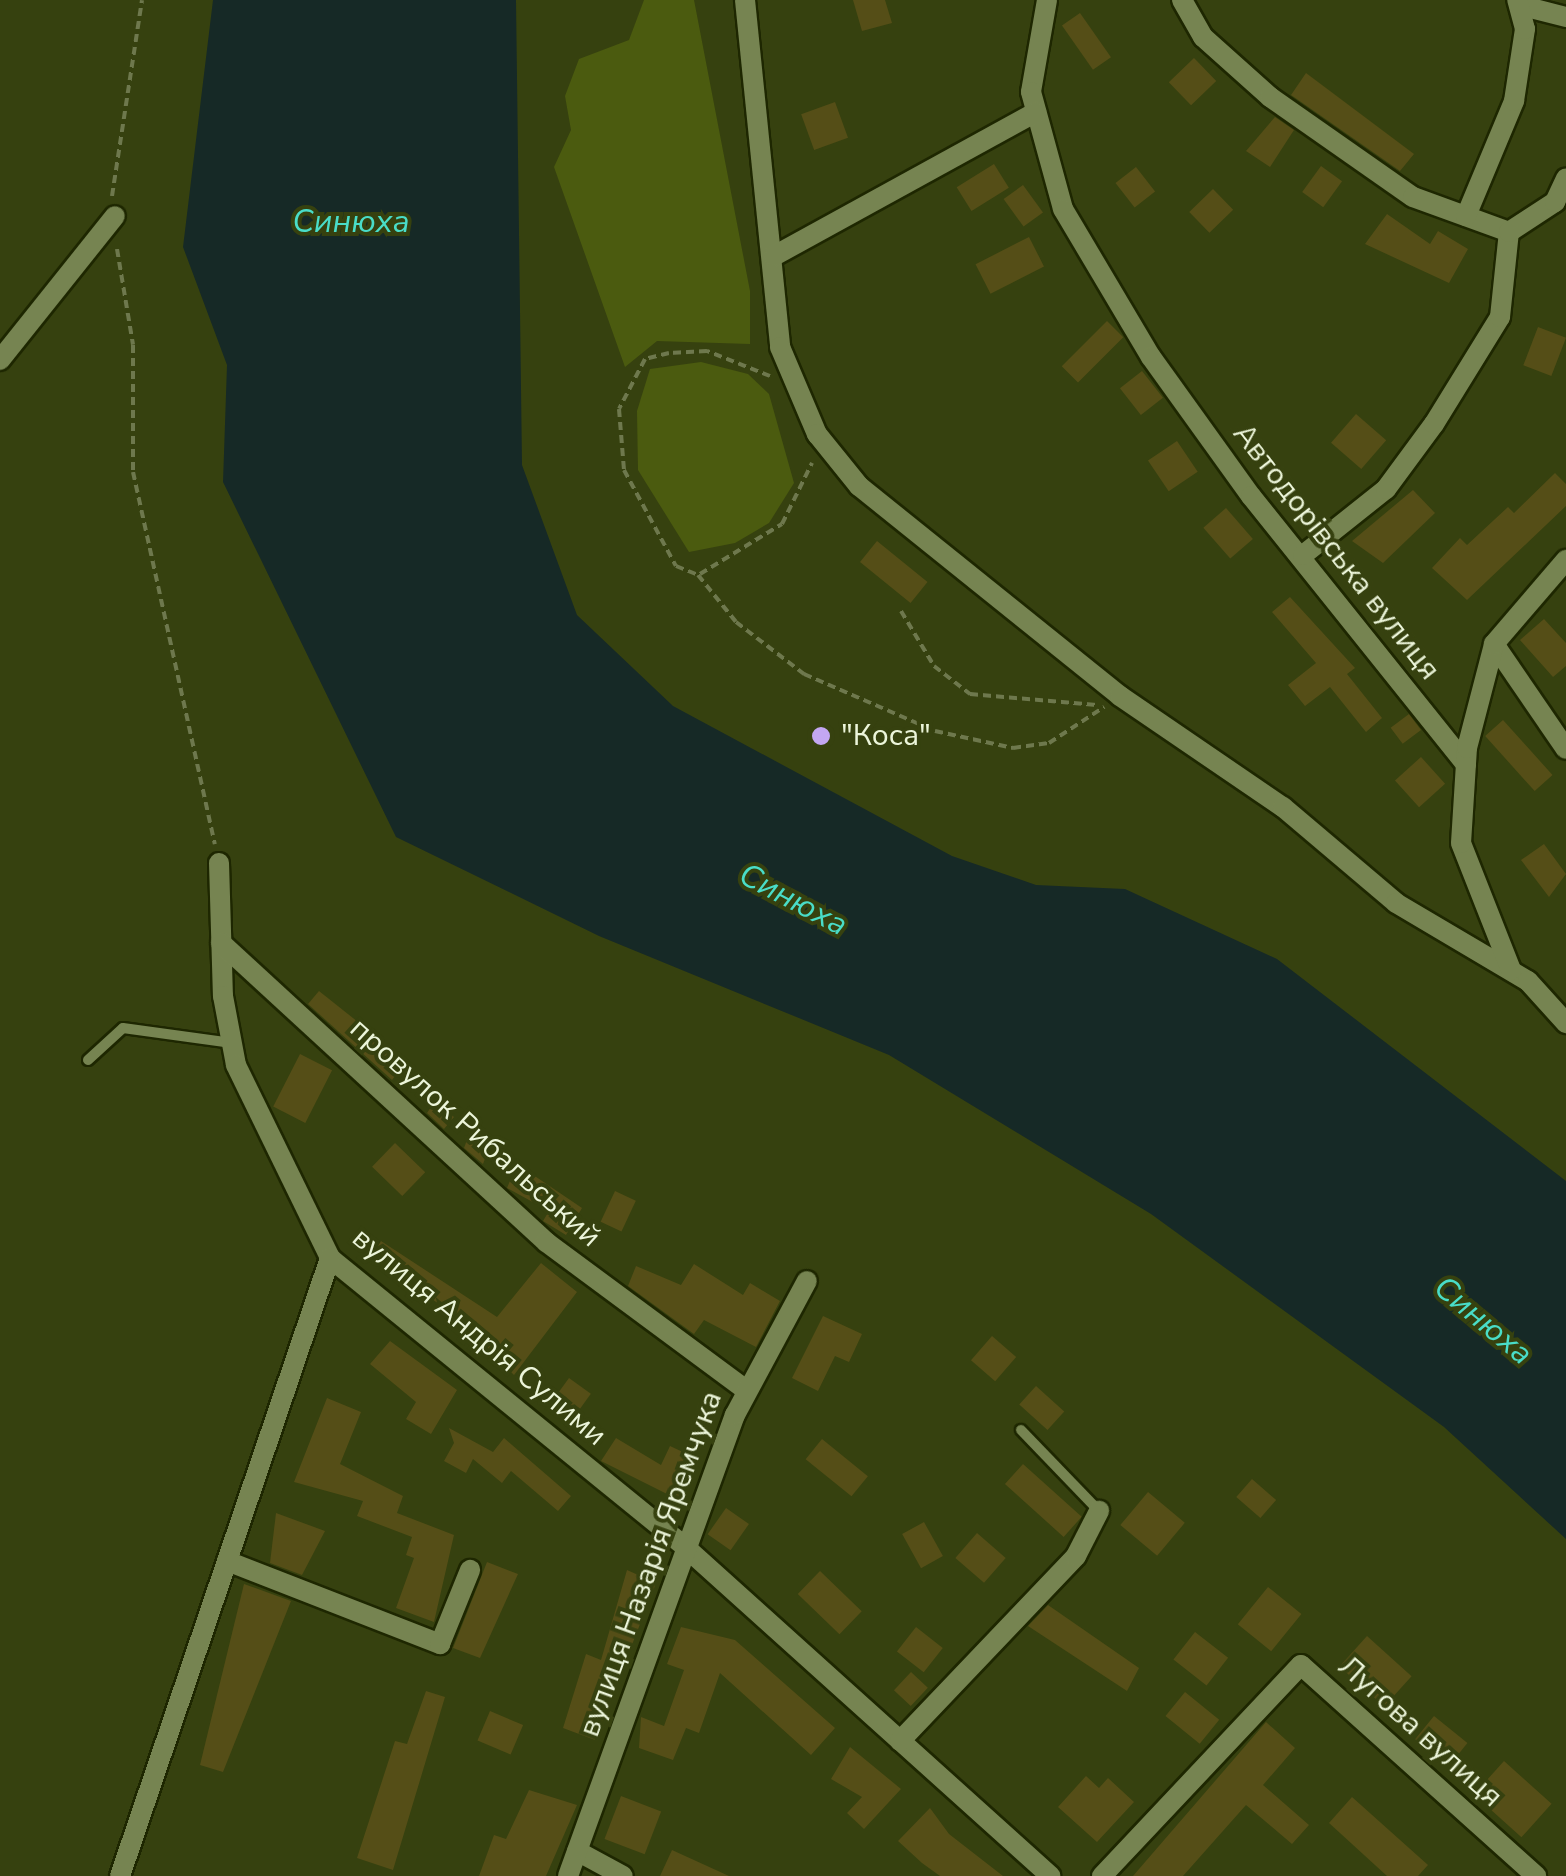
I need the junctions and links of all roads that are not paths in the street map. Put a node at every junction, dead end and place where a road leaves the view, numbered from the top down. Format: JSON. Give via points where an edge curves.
{"nodes":[{"id":1,"x":745,"y":0,"type":"edge"},
{"id":2,"x":1047,"y":0,"type":"edge"},
{"id":3,"x":1182,"y":0,"type":"edge"},
{"id":4,"x":1518,"y":2,"type":"edge"},
{"id":5,"x":1566,"y":17,"type":"edge"},
{"id":6,"x":1036,"y":112,"type":"junction"},
{"id":7,"x":1566,"y":178,"type":"edge"},
{"id":8,"x":115,"y":216,"type":"road end"},
{"id":9,"x":1466,"y":216,"type":"junction"},
{"id":10,"x":1509,"y":232,"type":"junction"},
{"id":11,"x":774,"y":256,"type":"junction"},
{"id":12,"x":0,"y":360,"type":"edge"},
{"id":13,"x":1303,"y":556,"type":"junction"},
{"id":14,"x":1566,"y":560,"type":"edge"},
{"id":15,"x":1494,"y":644,"type":"junction"},
{"id":16,"x":1566,"y":748,"type":"edge"},
{"id":17,"x":1466,"y":764,"type":"junction"},
{"id":18,"x":219,"y":863,"type":"road end"},
{"id":19,"x":221,"y":943,"type":"junction"},
{"id":20,"x":1512,"y":972,"type":"junction"},
{"id":21,"x":1566,"y":1023,"type":"edge"},
{"id":22,"x":232,"y":1043,"type":"junction"},
{"id":23,"x":88,"y":1060,"type":"dead end"},
{"id":24,"x":330,"y":1258,"type":"junction"},
{"id":25,"x":807,"y":1280,"type":"dead end"},
{"id":26,"x":748,"y":1392,"type":"junction"},
{"id":27,"x":1021,"y":1430,"type":"dead end"},
{"id":28,"x":1099,"y":1510,"type":"joint"},
{"id":29,"x":684,"y":1546,"type":"junction"},
{"id":30,"x":227,"y":1561,"type":"junction"},
{"id":31,"x":470,"y":1570,"type":"dead end"},
{"id":32,"x":900,"y":1741,"type":"junction"},
{"id":33,"x":577,"y":1851,"type":"junction"},
{"id":34,"x":120,"y":1876,"type":"edge"},
{"id":35,"x":568,"y":1876,"type":"edge"},
{"id":36,"x":623,"y":1876,"type":"edge"},
{"id":37,"x":1050,"y":1876,"type":"edge"},
{"id":38,"x":1102,"y":1876,"type":"edge"},
{"id":39,"x":1536,"y":1876,"type":"edge"}],
"edges":[{"from":1,"to":11,"type":"street"},
{"from":2,"to":6,"type":"street","name":"Автодорівська вулиця"},
{"from":3,"to":9,"type":"street","via":[[1203,37],[1270,97],[1413,198]]},
{"from":4,"to":5,"type":"street"},
{"from":4,"to":9,"type":"street","via":[[1525,28],[1514,101]]},
{"from":6,"to":11,"type":"street"},
{"from":6,"to":13,"type":"street","name":"Автодорівська вулиця","via":[[1063,210],[1152,357]]},
{"from":7,"to":10,"type":"street","via":[[1555,202]]},
{"from":8,"to":12,"type":"street"},
{"from":9,"to":10,"type":"street"},
{"from":10,"to":13,"type":"street","via":[[1500,317],[1434,424],[1386,489]]},
{"from":11,"to":20,"type":"street","via":[[780,347],[816,434],[858,486],[1114,700],[1282,807],[1396,903]]},
{"from":13,"to":17,"type":"street","name":"Автодорівська вулиця"},
{"from":14,"to":15,"type":"street"},
{"from":15,"to":16,"type":"street"},
{"from":15,"to":17,"type":"street"},
{"from":17,"to":20,"type":"street","via":[[1461,843]]},
{"from":18,"to":19,"type":"street","name":"вулиця Андрія Сулими"},
{"from":19,"to":22,"type":"street","name":"вулиця Андрія Сулими"},
{"from":19,"to":26,"type":"street","name":"провулок Рибальський","via":[[546,1242]]},
{"from":20,"to":21,"type":"street"},
{"from":22,"to":23,"type":"lane","via":[[123,1028]]},
{"from":22,"to":24,"type":"street","name":"вулиця Андрія Сулими"},
{"from":24,"to":29,"type":"street","name":"вулиця Андрія Сулими"},
{"from":24,"to":30,"type":"street"},
{"from":25,"to":26,"type":"street","name":"вулиця Назарія Яремчука"},
{"from":26,"to":29,"type":"street","name":"вулиця Назарія Яремчука"},
{"from":27,"to":28,"type":"lane"},
{"from":28,"to":32,"type":"street","via":[[1076,1556]]},
{"from":29,"to":32,"type":"street","name":"вулиця Андрія Сулими"},
{"from":29,"to":33,"type":"street","name":"вулиця Назарія Яремчука"},
{"from":30,"to":31,"type":"street","via":[[440,1644]]},
{"from":30,"to":34,"type":"street"},
{"from":32,"to":37,"type":"street","name":"вулиця Андрія Сулими"},
{"from":33,"to":35,"type":"street","name":"вулиця Назарія Яремчука"},
{"from":33,"to":36,"type":"street"},
{"from":38,"to":39,"type":"street","name":"Лугова вулиця","via":[[1300,1665]]}]}
